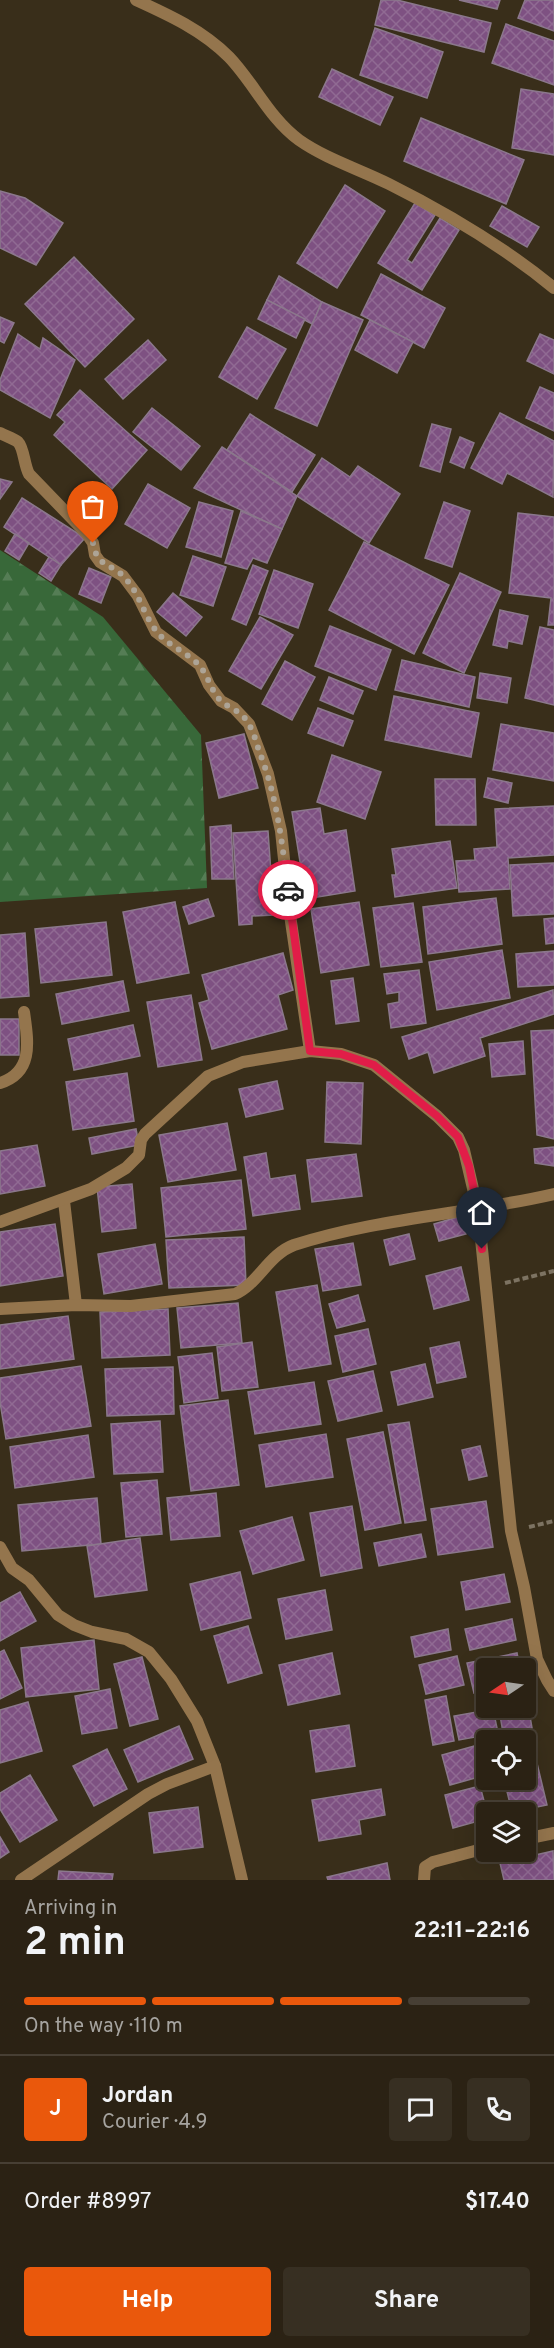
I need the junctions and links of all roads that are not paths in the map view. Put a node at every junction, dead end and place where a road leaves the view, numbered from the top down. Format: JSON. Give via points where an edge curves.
{"nodes":[{"id":1,"x":136,"y":0,"type":"edge"},
{"id":2,"x":554,"y":288,"type":"edge"},
{"id":3,"x":0,"y":432,"type":"edge"},
{"id":4,"x":24,"y":1012,"type":"dead end"},
{"id":5,"x":310,"y":1051,"type":"junction"},
{"id":6,"x":0,"y":1083,"type":"edge"},
{"id":7,"x":554,"y":1194,"type":"edge"},
{"id":8,"x":64,"y":1201,"type":"junction"},
{"id":9,"x":478,"y":1210,"type":"junction"},
{"id":10,"x":0,"y":1222,"type":"edge"},
{"id":11,"x":76,"y":1305,"type":"junction"},
{"id":12,"x":0,"y":1309,"type":"edge"},
{"id":13,"x":0,"y":1547,"type":"edge"},
{"id":14,"x":554,"y":1691,"type":"edge"},
{"id":15,"x":215,"y":1766,"type":"junction"},
{"id":16,"x":554,"y":1833,"type":"edge"},
{"id":17,"x":536,"y":1837,"type":"edge"},
{"id":18,"x":476,"y":1851,"type":"edge"},
{"id":19,"x":21,"y":1880,"type":"edge"},
{"id":20,"x":242,"y":1880,"type":"edge"},
{"id":21,"x":424,"y":1880,"type":"edge"}],
"edges":[{"from":1,"to":2,"type":"street","via":[[182,21],[228,56],[264,104],[298,139],[429,204],[519,260]]},
{"from":3,"to":5,"type":"street","via":[[17,441],[29,474],[87,534],[100,562],[123,576],[156,632],[200,665],[221,701],[249,724],[268,774],[281,831]]},
{"from":4,"to":6,"type":"street","via":[[28,1036],[24,1066],[11,1080]]},
{"from":5,"to":8,"type":"street","via":[[243,1062],[208,1076],[142,1137],[139,1155],[133,1161],[91,1189]]},
{"from":5,"to":9,"type":"street","via":[[341,1054],[374,1065],[437,1116],[458,1137],[464,1150]]},
{"from":7,"to":9,"type":"street"},
{"from":8,"to":10,"type":"street"},
{"from":8,"to":11,"type":"street"},
{"from":9,"to":11,"type":"street","via":[[374,1224],[291,1246],[264,1266],[244,1291],[235,1294],[131,1306]]},
{"from":9,"to":14,"type":"street","via":[[511,1531],[537,1659]]},
{"from":11,"to":12,"type":"street"},
{"from":13,"to":15,"type":"street","via":[[12,1568],[28,1580],[58,1615],[92,1632],[126,1639],[149,1652],[198,1721]]},
{"from":15,"to":19,"type":"street","via":[[148,1794]]},
{"from":15,"to":20,"type":"street"},
{"from":16,"to":17,"type":"street"},
{"from":18,"to":21,"type":"street","via":[[433,1862],[425,1867]]}]}
